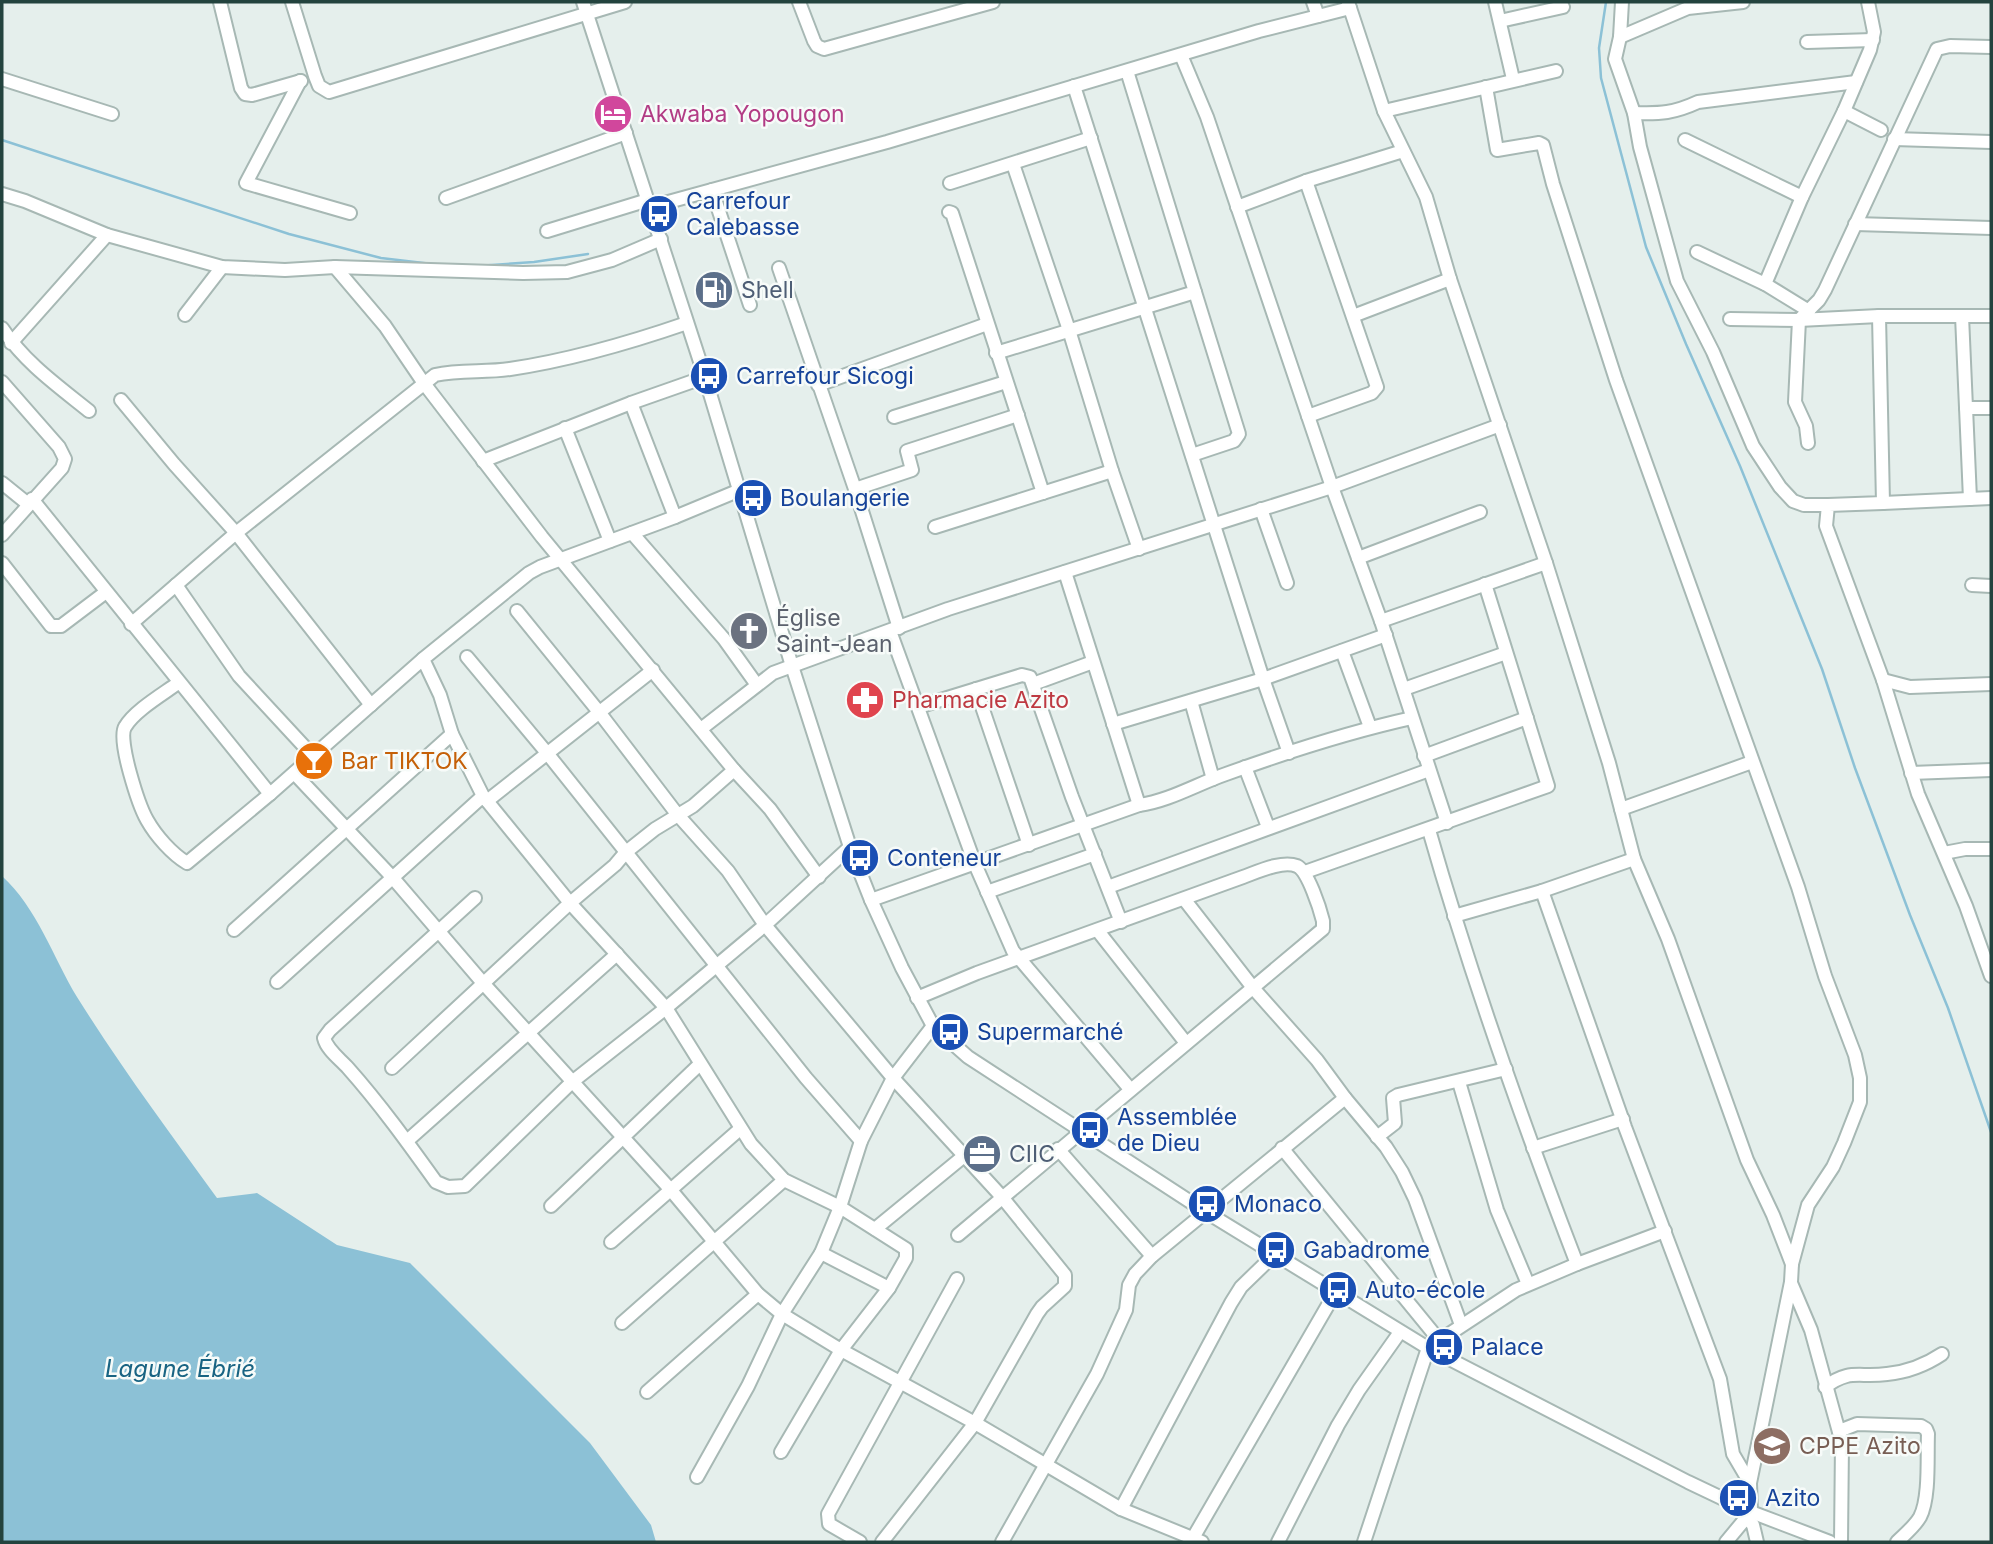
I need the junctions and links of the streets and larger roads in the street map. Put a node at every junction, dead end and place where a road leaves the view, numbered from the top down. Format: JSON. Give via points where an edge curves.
{"nodes":[{"id":1,"x":220,"y":2,"type":"edge"},
{"id":2,"x":292,"y":2,"type":"edge"},
{"id":3,"x":625,"y":2,"type":"edge"},
{"id":4,"x":799,"y":2,"type":"edge"},
{"id":5,"x":993,"y":2,"type":"edge"},
{"id":6,"x":1313,"y":2,"type":"edge"},
{"id":7,"x":1495,"y":2,"type":"edge"},
{"id":8,"x":1622,"y":2,"type":"edge"},
{"id":9,"x":1732,"y":2,"type":"edge"},
{"id":10,"x":1743,"y":2,"type":"edge"},
{"id":11,"x":1868,"y":2,"type":"edge"},
{"id":12,"x":1349,"y":5,"type":"edge"},
{"id":13,"x":585,"y":7,"type":"edge"},
{"id":14,"x":1563,"y":7,"type":"dead end"},
{"id":15,"x":1318,"y":16,"type":"junction"},
{"id":16,"x":1500,"y":21,"type":"junction"},
{"id":17,"x":1620,"y":37,"type":"junction"},
{"id":18,"x":1872,"y":40,"type":"junction"},
{"id":19,"x":1807,"y":42,"type":"dead end"},
{"id":20,"x":1991,"y":47,"type":"edge"},
{"id":21,"x":1181,"y":55,"type":"junction"},
{"id":22,"x":1127,"y":71,"type":"junction"},
{"id":23,"x":1556,"y":71,"type":"dead end"},
{"id":24,"x":315,"y":76,"type":"junction"},
{"id":25,"x":2,"y":79,"type":"edge"},
{"id":26,"x":1513,"y":79,"type":"junction"},
{"id":27,"x":300,"y":81,"type":"junction"},
{"id":28,"x":1856,"y":82,"type":"junction"},
{"id":29,"x":1074,"y":86,"type":"junction"},
{"id":30,"x":1486,"y":87,"type":"junction"},
{"id":31,"x":1384,"y":111,"type":"junction"},
{"id":32,"x":1844,"y":111,"type":"junction"},
{"id":33,"x":1634,"y":113,"type":"junction"},
{"id":34,"x":112,"y":114,"type":"dead end"},
{"id":35,"x":1881,"y":130,"type":"dead end"},
{"id":36,"x":626,"y":133,"type":"junction"},
{"id":37,"x":1091,"y":138,"type":"junction"},
{"id":38,"x":1894,"y":139,"type":"junction"},
{"id":39,"x":1685,"y":140,"type":"dead end"},
{"id":40,"x":1991,"y":142,"type":"edge"},
{"id":41,"x":1403,"y":151,"type":"junction"},
{"id":42,"x":1013,"y":164,"type":"junction"},
{"id":43,"x":1306,"y":181,"type":"junction"},
{"id":44,"x":950,"y":183,"type":"dead end"},
{"id":45,"x":712,"y":190,"type":"junction"},
{"id":46,"x":2,"y":194,"type":"edge"},
{"id":47,"x":1802,"y":197,"type":"junction"},
{"id":48,"x":446,"y":198,"type":"dead end"},
{"id":49,"x":649,"y":204,"type":"junction"},
{"id":50,"x":1237,"y":207,"type":"junction"},
{"id":51,"x":948,"y":212,"type":"dead end"},
{"id":52,"x":350,"y":213,"type":"dead end"},
{"id":53,"x":1855,"y":224,"type":"junction"},
{"id":54,"x":1991,"y":228,"type":"edge"},
{"id":55,"x":547,"y":231,"type":"dead end"},
{"id":56,"x":107,"y":235,"type":"junction"},
{"id":57,"x":661,"y":239,"type":"junction"},
{"id":58,"x":1698,"y":251,"type":"dead end"},
{"id":59,"x":222,"y":267,"type":"junction"},
{"id":60,"x":335,"y":267,"type":"junction"},
{"id":61,"x":779,"y":268,"type":"dead end"},
{"id":62,"x":1450,"y":279,"type":"junction"},
{"id":63,"x":1765,"y":284,"type":"junction"},
{"id":64,"x":1195,"y":292,"type":"junction"},
{"id":65,"x":750,"y":305,"type":"dead end"},
{"id":66,"x":1146,"y":307,"type":"junction"},
{"id":67,"x":1809,"y":311,"type":"junction"},
{"id":68,"x":185,"y":315,"type":"dead end"},
{"id":69,"x":1353,"y":316,"type":"junction"},
{"id":70,"x":1879,"y":316,"type":"junction"},
{"id":71,"x":1962,"y":316,"type":"junction"},
{"id":72,"x":1991,"y":316,"type":"edge"},
{"id":73,"x":1730,"y":319,"type":"dead end"},
{"id":74,"x":1799,"y":320,"type":"junction"},
{"id":75,"x":687,"y":323,"type":"junction"},
{"id":76,"x":987,"y":324,"type":"junction"},
{"id":77,"x":2,"y":328,"type":"edge"},
{"id":78,"x":1069,"y":330,"type":"junction"},
{"id":79,"x":11,"y":343,"type":"junction"},
{"id":80,"x":996,"y":353,"type":"junction"},
{"id":81,"x":705,"y":377,"type":"junction"},
{"id":82,"x":2,"y":382,"type":"edge"},
{"id":83,"x":424,"y":382,"type":"junction"},
{"id":84,"x":1006,"y":382,"type":"junction"},
{"id":85,"x":818,"y":385,"type":"junction"},
{"id":86,"x":121,"y":400,"type":"dead end"},
{"id":87,"x":631,"y":403,"type":"junction"},
{"id":88,"x":1966,"y":408,"type":"junction"},
{"id":89,"x":1991,"y":408,"type":"edge"},
{"id":90,"x":89,"y":411,"type":"dead end"},
{"id":91,"x":1018,"y":415,"type":"junction"},
{"id":92,"x":1308,"y":416,"type":"junction"},
{"id":93,"x":894,"y":417,"type":"dead end"},
{"id":94,"x":1500,"y":425,"type":"junction"},
{"id":95,"x":565,"y":428,"type":"junction"},
{"id":96,"x":1808,"y":443,"type":"dead end"},
{"id":97,"x":1192,"y":455,"type":"junction"},
{"id":98,"x":483,"y":460,"type":"junction"},
{"id":99,"x":1112,"y":471,"type":"junction"},
{"id":100,"x":2,"y":483,"type":"edge"},
{"id":101,"x":1332,"y":487,"type":"junction"},
{"id":102,"x":855,"y":489,"type":"junction"},
{"id":103,"x":740,"y":490,"type":"junction"},
{"id":104,"x":1043,"y":493,"type":"junction"},
{"id":105,"x":1970,"y":499,"type":"junction"},
{"id":106,"x":1991,"y":499,"type":"edge"},
{"id":107,"x":30,"y":501,"type":"junction"},
{"id":108,"x":1883,"y":503,"type":"junction"},
{"id":109,"x":1828,"y":505,"type":"junction"},
{"id":110,"x":1261,"y":509,"type":"junction"},
{"id":111,"x":1480,"y":512,"type":"dead end"},
{"id":112,"x":675,"y":517,"type":"junction"},
{"id":113,"x":1214,"y":524,"type":"junction"},
{"id":114,"x":935,"y":527,"type":"dead end"},
{"id":115,"x":236,"y":533,"type":"junction"},
{"id":116,"x":632,"y":533,"type":"junction"},
{"id":117,"x":2,"y":535,"type":"edge"},
{"id":118,"x":610,"y":541,"type":"junction"},
{"id":119,"x":1139,"y":549,"type":"junction"},
{"id":120,"x":1358,"y":558,"type":"junction"},
{"id":121,"x":561,"y":560,"type":"junction"},
{"id":122,"x":2,"y":563,"type":"edge"},
{"id":123,"x":1546,"y":563,"type":"junction"},
{"id":124,"x":1065,"y":572,"type":"junction"},
{"id":125,"x":1287,"y":583,"type":"dead end"},
{"id":126,"x":176,"y":584,"type":"junction"},
{"id":127,"x":1485,"y":584,"type":"junction"},
{"id":128,"x":1972,"y":585,"type":"dead end"},
{"id":129,"x":1991,"y":586,"type":"edge"},
{"id":130,"x":106,"y":592,"type":"junction"},
{"id":131,"x":517,"y":611,"type":"dead end"},
{"id":132,"x":1381,"y":621,"type":"junction"},
{"id":133,"x":131,"y":624,"type":"junction"},
{"id":134,"x":894,"y":629,"type":"junction"},
{"id":135,"x":1386,"y":635,"type":"junction"},
{"id":136,"x":1342,"y":651,"type":"junction"},
{"id":137,"x":1506,"y":653,"type":"junction"},
{"id":138,"x":467,"y":657,"type":"dead end"},
{"id":139,"x":423,"y":659,"type":"junction"},
{"id":140,"x":1093,"y":662,"type":"junction"},
{"id":141,"x":792,"y":666,"type":"junction"},
{"id":142,"x":653,"y":670,"type":"junction"},
{"id":143,"x":1263,"y":679,"type":"junction"},
{"id":144,"x":1883,"y":680,"type":"junction"},
{"id":145,"x":178,"y":683,"type":"junction"},
{"id":146,"x":1033,"y":684,"type":"junction"},
{"id":147,"x":1991,"y":684,"type":"edge"},
{"id":148,"x":757,"y":685,"type":"junction"},
{"id":149,"x":976,"y":689,"type":"junction"},
{"id":150,"x":1404,"y":689,"type":"junction"},
{"id":151,"x":1191,"y":701,"type":"junction"},
{"id":152,"x":371,"y":705,"type":"junction"},
{"id":153,"x":918,"y":707,"type":"junction"},
{"id":154,"x":599,"y":712,"type":"junction"},
{"id":155,"x":1412,"y":718,"type":"junction"},
{"id":156,"x":1527,"y":718,"type":"junction"},
{"id":157,"x":1113,"y":724,"type":"junction"},
{"id":158,"x":1370,"y":727,"type":"junction"},
{"id":159,"x":701,"y":729,"type":"junction"},
{"id":160,"x":452,"y":734,"type":"junction"},
{"id":161,"x":1289,"y":752,"type":"junction"},
{"id":162,"x":547,"y":753,"type":"junction"},
{"id":163,"x":313,"y":756,"type":"junction"},
{"id":164,"x":1424,"y":756,"type":"junction"},
{"id":165,"x":1752,"y":762,"type":"junction"},
{"id":166,"x":1245,"y":768,"type":"junction"},
{"id":167,"x":734,"y":770,"type":"junction"},
{"id":168,"x":1429,"y":770,"type":"junction"},
{"id":169,"x":1991,"y":771,"type":"edge"},
{"id":170,"x":294,"y":773,"type":"junction"},
{"id":171,"x":1911,"y":773,"type":"junction"},
{"id":172,"x":1213,"y":779,"type":"junction"},
{"id":173,"x":270,"y":794,"type":"junction"},
{"id":174,"x":485,"y":798,"type":"junction"},
{"id":175,"x":1139,"y":805,"type":"junction"},
{"id":176,"x":1620,"y":809,"type":"junction"},
{"id":177,"x":677,"y":814,"type":"junction"},
{"id":178,"x":1447,"y":823,"type":"junction"},
{"id":179,"x":1084,"y":825,"type":"junction"},
{"id":180,"x":1268,"y":827,"type":"junction"},
{"id":181,"x":347,"y":829,"type":"junction"},
{"id":182,"x":1429,"y":830,"type":"junction"},
{"id":183,"x":1029,"y":845,"type":"junction"},
{"id":184,"x":850,"y":848,"type":"junction"},
{"id":185,"x":1991,"y":849,"type":"edge"},
{"id":186,"x":626,"y":852,"type":"junction"},
{"id":187,"x":1095,"y":853,"type":"junction"},
{"id":188,"x":1944,"y":853,"type":"junction"},
{"id":189,"x":1634,"y":859,"type":"junction"},
{"id":190,"x":975,"y":864,"type":"junction"},
{"id":191,"x":1304,"y":872,"type":"junction"},
{"id":192,"x":819,"y":877,"type":"junction"},
{"id":193,"x":393,"y":878,"type":"junction"},
{"id":194,"x":1108,"y":887,"type":"junction"},
{"id":195,"x":1542,"y":891,"type":"junction"},
{"id":196,"x":987,"y":892,"type":"junction"},
{"id":197,"x":475,"y":898,"type":"dead end"},
{"id":198,"x":1184,"y":899,"type":"junction"},
{"id":199,"x":870,"y":900,"type":"junction"},
{"id":200,"x":570,"y":903,"type":"junction"},
{"id":201,"x":1454,"y":916,"type":"junction"},
{"id":202,"x":1121,"y":922,"type":"junction"},
{"id":203,"x":765,"y":925,"type":"junction"},
{"id":204,"x":234,"y":930,"type":"dead end"},
{"id":205,"x":438,"y":931,"type":"junction"},
{"id":206,"x":1098,"y":931,"type":"junction"},
{"id":207,"x":617,"y":954,"type":"junction"},
{"id":208,"x":1019,"y":959,"type":"junction"},
{"id":209,"x":718,"y":966,"type":"junction"},
{"id":210,"x":1991,"y":976,"type":"edge"},
{"id":211,"x":278,"y":982,"type":"dead end"},
{"id":212,"x":483,"y":983,"type":"junction"},
{"id":213,"x":1254,"y":989,"type":"junction"},
{"id":214,"x":917,"y":998,"type":"junction"},
{"id":215,"x":666,"y":1008,"type":"junction"},
{"id":216,"x":933,"y":1026,"type":"junction"},
{"id":217,"x":528,"y":1033,"type":"junction"},
{"id":218,"x":1186,"y":1043,"type":"junction"},
{"id":219,"x":700,"y":1063,"type":"junction"},
{"id":220,"x":392,"y":1068,"type":"dead end"},
{"id":221,"x":1506,"y":1069,"type":"junction"},
{"id":222,"x":893,"y":1078,"type":"junction"},
{"id":223,"x":572,"y":1082,"type":"junction"},
{"id":224,"x":1459,"y":1082,"type":"junction"},
{"id":225,"x":1130,"y":1089,"type":"junction"},
{"id":226,"x":1345,"y":1098,"type":"junction"},
{"id":227,"x":1623,"y":1119,"type":"junction"},
{"id":228,"x":740,"y":1129,"type":"junction"},
{"id":229,"x":1081,"y":1130,"type":"junction"},
{"id":230,"x":621,"y":1137,"type":"junction"},
{"id":231,"x":1377,"y":1137,"type":"junction"},
{"id":232,"x":407,"y":1141,"type":"junction"},
{"id":233,"x":861,"y":1141,"type":"junction"},
{"id":234,"x":1282,"y":1148,"type":"junction"},
{"id":235,"x":1533,"y":1148,"type":"junction"},
{"id":236,"x":1058,"y":1149,"type":"junction"},
{"id":237,"x":964,"y":1156,"type":"junction"},
{"id":238,"x":784,"y":1180,"type":"junction"},
{"id":239,"x":670,"y":1189,"type":"junction"},
{"id":240,"x":1002,"y":1197,"type":"junction"},
{"id":241,"x":551,"y":1206,"type":"dead end"},
{"id":242,"x":840,"y":1207,"type":"junction"},
{"id":243,"x":1206,"y":1212,"type":"junction"},
{"id":244,"x":875,"y":1229,"type":"junction"},
{"id":245,"x":1665,"y":1231,"type":"junction"},
{"id":246,"x":958,"y":1235,"type":"dead end"},
{"id":247,"x":715,"y":1240,"type":"junction"},
{"id":248,"x":611,"y":1242,"type":"dead end"},
{"id":249,"x":821,"y":1253,"type":"junction"},
{"id":250,"x":1275,"y":1254,"type":"junction"},
{"id":251,"x":1152,"y":1256,"type":"junction"},
{"id":252,"x":1577,"y":1264,"type":"junction"},
{"id":253,"x":1792,"y":1265,"type":"junction"},
{"id":254,"x":957,"y":1279,"type":"dead end"},
{"id":255,"x":1791,"y":1282,"type":"junction"},
{"id":256,"x":1528,"y":1284,"type":"junction"},
{"id":257,"x":889,"y":1288,"type":"junction"},
{"id":258,"x":1335,"y":1293,"type":"junction"},
{"id":259,"x":758,"y":1294,"type":"junction"},
{"id":260,"x":782,"y":1314,"type":"junction"},
{"id":261,"x":622,"y":1324,"type":"dead end"},
{"id":262,"x":1461,"y":1325,"type":"junction"},
{"id":263,"x":1400,"y":1332,"type":"junction"},
{"id":264,"x":1439,"y":1340,"type":"junction"},
{"id":265,"x":1428,"y":1348,"type":"junction"},
{"id":266,"x":841,"y":1350,"type":"junction"},
{"id":267,"x":1942,"y":1354,"type":"dead end"},
{"id":268,"x":902,"y":1383,"type":"junction"},
{"id":269,"x":1825,"y":1387,"type":"junction"},
{"id":270,"x":648,"y":1392,"type":"dead end"},
{"id":271,"x":975,"y":1423,"type":"junction"},
{"id":272,"x":1839,"y":1431,"type":"junction"},
{"id":273,"x":781,"y":1452,"type":"dead end"},
{"id":274,"x":1045,"y":1465,"type":"junction"},
{"id":275,"x":697,"y":1477,"type":"dead end"},
{"id":276,"x":1750,"y":1483,"type":"junction"},
{"id":277,"x":1121,"y":1509,"type":"junction"},
{"id":278,"x":1748,"y":1515,"type":"junction"},
{"id":279,"x":1197,"y":1540,"type":"edge"},
{"id":280,"x":860,"y":1542,"type":"edge"},
{"id":281,"x":882,"y":1542,"type":"edge"},
{"id":282,"x":1002,"y":1542,"type":"edge"},
{"id":283,"x":1278,"y":1542,"type":"edge"},
{"id":284,"x":1364,"y":1542,"type":"edge"},
{"id":285,"x":1726,"y":1542,"type":"edge"},
{"id":286,"x":1757,"y":1542,"type":"edge"},
{"id":287,"x":1830,"y":1542,"type":"edge"},
{"id":288,"x":1841,"y":1542,"type":"edge"},
{"id":289,"x":1897,"y":1542,"type":"edge"}],
"edges":[{"from":1,"to":27,"type":"street","via":[[246,94]]},
{"from":2,"to":24,"type":"street"},
{"from":3,"to":13,"type":"street"},
{"from":4,"to":5,"type":"street","via":[[814,41],[824,48]]},
{"from":6,"to":15,"type":"street"},
{"from":7,"to":16,"type":"street"},
{"from":8,"to":17,"type":"street"},
{"from":9,"to":10,"type":"street"},
{"from":9,"to":17,"type":"street","via":[[1688,8]]},
{"from":11,"to":18,"type":"street"},
{"from":12,"to":15,"type":"street"},
{"from":12,"to":31,"type":"street"},
{"from":13,"to":24,"type":"street","via":[[329,92],[319,86]]},
{"from":13,"to":36,"type":"street"},
{"from":14,"to":16,"type":"street"},
{"from":15,"to":21,"type":"street"},
{"from":16,"to":26,"type":"street"},
{"from":17,"to":33,"type":"street","via":[[1615,59]]},
{"from":18,"to":19,"type":"street"},
{"from":18,"to":28,"type":"street"},
{"from":20,"to":38,"type":"street","via":[[1937,49]]},
{"from":21,"to":22,"type":"street"},
{"from":21,"to":50,"type":"street"},
{"from":22,"to":29,"type":"street"},
{"from":22,"to":64,"type":"street"},
{"from":23,"to":26,"type":"street"},
{"from":24,"to":27,"type":"street"},
{"from":25,"to":34,"type":"street"},
{"from":26,"to":30,"type":"street"},
{"from":27,"to":52,"type":"street","via":[[246,183]]},
{"from":28,"to":32,"type":"street"},
{"from":28,"to":33,"type":"street","via":[[1698,102],[1664,114]]},
{"from":29,"to":37,"type":"street"},
{"from":29,"to":45,"type":"street"},
{"from":30,"to":31,"type":"street"},
{"from":30,"to":165,"type":"street","via":[[1497,150],[1543,145],[1616,380]]},
{"from":31,"to":41,"type":"street"},
{"from":32,"to":35,"type":"street"},
{"from":32,"to":47,"type":"street"},
{"from":33,"to":109,"type":"street","via":[[1677,281],[1753,446],[1793,501]]},
{"from":36,"to":48,"type":"street"},
{"from":36,"to":49,"type":"street"},
{"from":37,"to":42,"type":"street"},
{"from":37,"to":66,"type":"street"},
{"from":38,"to":40,"type":"street"},
{"from":38,"to":53,"type":"street"},
{"from":39,"to":47,"type":"street"},
{"from":41,"to":43,"type":"street"},
{"from":41,"to":62,"type":"street","via":[[1426,197]]},
{"from":42,"to":44,"type":"street"},
{"from":42,"to":78,"type":"street"},
{"from":43,"to":50,"type":"street"},
{"from":43,"to":69,"type":"street"},
{"from":45,"to":49,"type":"street"},
{"from":45,"to":65,"type":"street"},
{"from":46,"to":56,"type":"street"},
{"from":47,"to":63,"type":"street"},
{"from":49,"to":55,"type":"street"},
{"from":49,"to":57,"type":"street"},
{"from":50,"to":92,"type":"street"},
{"from":51,"to":76,"type":"street"},
{"from":53,"to":54,"type":"street"},
{"from":53,"to":67,"type":"street","via":[[1825,290]]},
{"from":56,"to":59,"type":"street"},
{"from":56,"to":79,"type":"street"},
{"from":57,"to":60,"type":"street","via":[[612,260],[567,272]]},
{"from":57,"to":75,"type":"street"},
{"from":58,"to":63,"type":"street"},
{"from":59,"to":60,"type":"street"},
{"from":59,"to":68,"type":"street"},
{"from":60,"to":83,"type":"street"},
{"from":61,"to":85,"type":"street"},
{"from":62,"to":69,"type":"street"},
{"from":62,"to":94,"type":"street"},
{"from":63,"to":67,"type":"street"},
{"from":64,"to":66,"type":"street"},
{"from":64,"to":97,"type":"street","via":[[1239,434],[1234,441]]},
{"from":66,"to":78,"type":"street"},
{"from":66,"to":97,"type":"street"},
{"from":67,"to":74,"type":"street"},
{"from":69,"to":92,"type":"street","via":[[1377,387],[1372,393]]},
{"from":70,"to":71,"type":"street"},
{"from":70,"to":74,"type":"street"},
{"from":70,"to":108,"type":"street"},
{"from":71,"to":72,"type":"street"},
{"from":71,"to":88,"type":"street"},
{"from":73,"to":74,"type":"street"},
{"from":74,"to":96,"type":"street","via":[[1795,402]]},
{"from":75,"to":81,"type":"street"},
{"from":75,"to":83,"type":"street","via":[[609,349],[510,369],[452,371]]},
{"from":76,"to":80,"type":"street"},
{"from":76,"to":85,"type":"street"},
{"from":77,"to":79,"type":"street"},
{"from":78,"to":80,"type":"street"},
{"from":78,"to":99,"type":"street"},
{"from":79,"to":90,"type":"street"},
{"from":80,"to":84,"type":"street"},
{"from":81,"to":87,"type":"street"},
{"from":81,"to":103,"type":"street"},
{"from":82,"to":107,"type":"street","via":[[60,447],[65,459]]},
{"from":83,"to":98,"type":"street"},
{"from":83,"to":115,"type":"street"},
{"from":84,"to":91,"type":"street"},
{"from":84,"to":93,"type":"street"},
{"from":85,"to":102,"type":"street"},
{"from":86,"to":115,"type":"street"},
{"from":87,"to":95,"type":"street"},
{"from":87,"to":112,"type":"street"},
{"from":88,"to":89,"type":"street"},
{"from":88,"to":105,"type":"street"},
{"from":91,"to":102,"type":"street","via":[[907,451],[912,470]]},
{"from":91,"to":104,"type":"street"},
{"from":92,"to":101,"type":"street"},
{"from":94,"to":101,"type":"street"},
{"from":94,"to":123,"type":"street"},
{"from":95,"to":98,"type":"street"},
{"from":95,"to":118,"type":"street"},
{"from":97,"to":113,"type":"street"},
{"from":98,"to":121,"type":"street"},
{"from":99,"to":104,"type":"street"},
{"from":99,"to":119,"type":"street"},
{"from":100,"to":107,"type":"street"},
{"from":101,"to":110,"type":"street"},
{"from":101,"to":120,"type":"street"},
{"from":102,"to":134,"type":"street"},
{"from":103,"to":112,"type":"street"},
{"from":103,"to":141,"type":"street"},
{"from":104,"to":114,"type":"street"},
{"from":105,"to":106,"type":"street"},
{"from":105,"to":108,"type":"street"},
{"from":107,"to":117,"type":"street"},
{"from":107,"to":130,"type":"street"},
{"from":108,"to":109,"type":"street"},
{"from":109,"to":144,"type":"street","via":[[1826,526]]},
{"from":110,"to":113,"type":"street"},
{"from":110,"to":125,"type":"street"},
{"from":111,"to":120,"type":"street"},
{"from":112,"to":116,"type":"street"},
{"from":113,"to":119,"type":"street"},
{"from":113,"to":143,"type":"street"},
{"from":115,"to":126,"type":"street"},
{"from":115,"to":152,"type":"street"},
{"from":116,"to":118,"type":"street"},
{"from":116,"to":148,"type":"street","via":[[724,639]]},
{"from":118,"to":121,"type":"street"},
{"from":119,"to":124,"type":"street"},
{"from":120,"to":132,"type":"street"},
{"from":121,"to":139,"type":"street","via":[[529,573]]},
{"from":121,"to":142,"type":"street"},
{"from":122,"to":130,"type":"street","via":[[51,625],[61,625]]},
{"from":123,"to":127,"type":"street"},
{"from":123,"to":176,"type":"street"},
{"from":124,"to":134,"type":"street"},
{"from":124,"to":140,"type":"street"},
{"from":126,"to":133,"type":"street"},
{"from":126,"to":163,"type":"street","via":[[239,676]]},
{"from":127,"to":132,"type":"street"},
{"from":127,"to":137,"type":"street"},
{"from":128,"to":129,"type":"street"},
{"from":130,"to":133,"type":"street"},
{"from":131,"to":154,"type":"street"},
{"from":132,"to":135,"type":"street"},
{"from":133,"to":145,"type":"street"},
{"from":134,"to":141,"type":"street"},
{"from":134,"to":153,"type":"street"},
{"from":135,"to":136,"type":"street"},
{"from":135,"to":150,"type":"street"},
{"from":136,"to":143,"type":"street"},
{"from":136,"to":158,"type":"street"},
{"from":137,"to":150,"type":"street"},
{"from":137,"to":156,"type":"street"},
{"from":138,"to":162,"type":"street"},
{"from":139,"to":152,"type":"street"},
{"from":139,"to":160,"type":"street"},
{"from":140,"to":146,"type":"street"},
{"from":140,"to":157,"type":"street"},
{"from":141,"to":148,"type":"street"},
{"from":141,"to":184,"type":"street"},
{"from":142,"to":154,"type":"street"},
{"from":142,"to":159,"type":"street"},
{"from":143,"to":151,"type":"street"},
{"from":143,"to":161,"type":"street"},
{"from":144,"to":147,"type":"street","via":[[1910,687]]},
{"from":144,"to":171,"type":"street"},
{"from":145,"to":173,"type":"street"},
{"from":145,"to":173,"type":"street","via":[[132,719],[122,734],[139,801],[163,841],[182,860],[192,861]]},
{"from":146,"to":149,"type":"street","via":[[1030,677],[1022,675]]},
{"from":146,"to":179,"type":"street"},
{"from":148,"to":159,"type":"street"},
{"from":149,"to":153,"type":"street"},
{"from":149,"to":183,"type":"street"},
{"from":150,"to":155,"type":"street"},
{"from":151,"to":157,"type":"street"},
{"from":151,"to":172,"type":"street"},
{"from":152,"to":163,"type":"street"},
{"from":153,"to":190,"type":"street"},
{"from":154,"to":162,"type":"street"},
{"from":154,"to":177,"type":"street"},
{"from":155,"to":158,"type":"street"},
{"from":155,"to":164,"type":"street"},
{"from":156,"to":164,"type":"street"},
{"from":156,"to":178,"type":"street","via":[[1548,786]]},
{"from":157,"to":175,"type":"street"},
{"from":158,"to":161,"type":"street"},
{"from":159,"to":167,"type":"street"},
{"from":160,"to":174,"type":"street"},
{"from":160,"to":181,"type":"street"},
{"from":161,"to":166,"type":"street"},
{"from":162,"to":174,"type":"street"},
{"from":162,"to":186,"type":"street"},
{"from":163,"to":170,"type":"street"},
{"from":164,"to":168,"type":"street"},
{"from":165,"to":176,"type":"street"},
{"from":165,"to":253,"type":"street","via":[[1855,1055],[1861,1091],[1833,1167],[1808,1205]]},
{"from":166,"to":172,"type":"street"},
{"from":166,"to":180,"type":"street"},
{"from":167,"to":177,"type":"street"},
{"from":167,"to":192,"type":"street"},
{"from":168,"to":178,"type":"street"},
{"from":168,"to":180,"type":"street"},
{"from":169,"to":171,"type":"street"},
{"from":170,"to":173,"type":"street"},
{"from":170,"to":181,"type":"street"},
{"from":171,"to":188,"type":"street"},
{"from":172,"to":175,"type":"street"},
{"from":174,"to":193,"type":"street"},
{"from":174,"to":200,"type":"street"},
{"from":175,"to":179,"type":"street"},
{"from":176,"to":189,"type":"street"},
{"from":177,"to":186,"type":"street"},
{"from":177,"to":203,"type":"street","via":[[728,871]]},
{"from":178,"to":182,"type":"street"},
{"from":179,"to":183,"type":"street"},
{"from":179,"to":187,"type":"street"},
{"from":180,"to":194,"type":"street"},
{"from":181,"to":193,"type":"street"},
{"from":181,"to":204,"type":"street"},
{"from":182,"to":191,"type":"street"},
{"from":182,"to":201,"type":"street"},
{"from":183,"to":190,"type":"street"},
{"from":184,"to":192,"type":"street"},
{"from":184,"to":199,"type":"street"},
{"from":185,"to":188,"type":"street"},
{"from":186,"to":200,"type":"street"},
{"from":186,"to":209,"type":"street"},
{"from":187,"to":194,"type":"street"},
{"from":187,"to":196,"type":"street"},
{"from":188,"to":210,"type":"street"},
{"from":189,"to":195,"type":"street"},
{"from":189,"to":253,"type":"street","via":[[1668,939],[1747,1160]]},
{"from":190,"to":196,"type":"street"},
{"from":190,"to":199,"type":"street"},
{"from":191,"to":198,"type":"street","via":[[1298,866],[1272,868]]},
{"from":191,"to":213,"type":"street","via":[[1323,929]]},
{"from":192,"to":203,"type":"street"},
{"from":193,"to":205,"type":"street"},
{"from":193,"to":211,"type":"street"},
{"from":194,"to":202,"type":"street"},
{"from":195,"to":201,"type":"street"},
{"from":195,"to":227,"type":"street"},
{"from":196,"to":208,"type":"street"},
{"from":197,"to":205,"type":"street"},
{"from":198,"to":202,"type":"street"},
{"from":198,"to":213,"type":"street"},
{"from":199,"to":214,"type":"street"},
{"from":200,"to":207,"type":"street"},
{"from":200,"to":212,"type":"street"},
{"from":201,"to":221,"type":"street"},
{"from":202,"to":206,"type":"street"},
{"from":203,"to":209,"type":"street"},
{"from":203,"to":222,"type":"street"},
{"from":205,"to":212,"type":"street"},
{"from":205,"to":232,"type":"street","via":[[324,1038]]},
{"from":206,"to":208,"type":"street"},
{"from":206,"to":218,"type":"street"},
{"from":207,"to":215,"type":"street"},
{"from":207,"to":217,"type":"street"},
{"from":208,"to":214,"type":"street"},
{"from":208,"to":225,"type":"street"},
{"from":209,"to":215,"type":"street"},
{"from":209,"to":233,"type":"street"},
{"from":212,"to":217,"type":"street"},
{"from":212,"to":220,"type":"street"},
{"from":213,"to":218,"type":"street"},
{"from":213,"to":226,"type":"street"},
{"from":214,"to":216,"type":"street"},
{"from":215,"to":219,"type":"street"},
{"from":215,"to":223,"type":"street"},
{"from":216,"to":222,"type":"street"},
{"from":216,"to":229,"type":"street","via":[[968,1057]]},
{"from":217,"to":223,"type":"street"},
{"from":217,"to":232,"type":"street"},
{"from":218,"to":225,"type":"street"},
{"from":219,"to":228,"type":"street"},
{"from":219,"to":230,"type":"street"},
{"from":221,"to":224,"type":"street"},
{"from":221,"to":235,"type":"street"},
{"from":222,"to":233,"type":"street"},
{"from":222,"to":237,"type":"street"},
{"from":223,"to":230,"type":"street"},
{"from":223,"to":232,"type":"street","via":[[466,1186],[436,1182]]},
{"from":224,"to":231,"type":"street","via":[[1393,1098],[1395,1124]]},
{"from":224,"to":256,"type":"street","via":[[1487,1179]]},
{"from":225,"to":229,"type":"street"},
{"from":226,"to":231,"type":"street"},
{"from":226,"to":234,"type":"street"},
{"from":227,"to":235,"type":"street"},
{"from":227,"to":245,"type":"street"},
{"from":228,"to":238,"type":"street"},
{"from":228,"to":239,"type":"street"},
{"from":229,"to":236,"type":"street"},
{"from":229,"to":243,"type":"street"},
{"from":230,"to":239,"type":"street"},
{"from":230,"to":241,"type":"street"},
{"from":231,"to":262,"type":"street","via":[[1415,1199]]},
{"from":233,"to":242,"type":"street"},
{"from":234,"to":243,"type":"street"},
{"from":234,"to":264,"type":"street"},
{"from":235,"to":252,"type":"street"},
{"from":236,"to":240,"type":"street"},
{"from":236,"to":251,"type":"street"},
{"from":237,"to":240,"type":"street"},
{"from":237,"to":244,"type":"street"},
{"from":238,"to":242,"type":"street"},
{"from":238,"to":247,"type":"street"},
{"from":239,"to":247,"type":"street"},
{"from":239,"to":248,"type":"street"},
{"from":240,"to":246,"type":"street"},
{"from":240,"to":271,"type":"street","via":[[1067,1280],[1037,1314]]},
{"from":242,"to":244,"type":"street"},
{"from":242,"to":249,"type":"street"},
{"from":243,"to":250,"type":"street"},
{"from":243,"to":251,"type":"street"},
{"from":244,"to":257,"type":"street","via":[[908,1253]]},
{"from":245,"to":252,"type":"street"},
{"from":245,"to":276,"type":"street","via":[[1720,1379],[1733,1454]]},
{"from":247,"to":259,"type":"street"},
{"from":247,"to":261,"type":"street"},
{"from":249,"to":257,"type":"street"},
{"from":249,"to":260,"type":"street"},
{"from":250,"to":258,"type":"street"},
{"from":250,"to":277,"type":"street","via":[[1231,1303]]},
{"from":251,"to":274,"type":"street","via":[[1129,1285],[1121,1325]]},
{"from":252,"to":256,"type":"street"},
{"from":253,"to":255,"type":"street"},
{"from":254,"to":268,"type":"street"},
{"from":255,"to":269,"type":"street","via":[[1811,1331]]},
{"from":255,"to":276,"type":"street"},
{"from":256,"to":262,"type":"street"},
{"from":257,"to":266,"type":"street"},
{"from":258,"to":263,"type":"street"},
{"from":258,"to":279,"type":"street"},
{"from":259,"to":260,"type":"street"},
{"from":259,"to":270,"type":"street"},
{"from":260,"to":266,"type":"street"},
{"from":260,"to":275,"type":"street"},
{"from":262,"to":264,"type":"street"},
{"from":263,"to":265,"type":"street"},
{"from":263,"to":283,"type":"street","via":[[1338,1425]]},
{"from":264,"to":265,"type":"street"},
{"from":265,"to":278,"type":"street"},
{"from":265,"to":284,"type":"street"},
{"from":266,"to":268,"type":"street"},
{"from":266,"to":273,"type":"street"},
{"from":267,"to":269,"type":"street","via":[[1913,1370],[1844,1375]]},
{"from":268,"to":271,"type":"street"},
{"from":268,"to":280,"type":"street","via":[[828,1514],[829,1524]]},
{"from":269,"to":272,"type":"street"},
{"from":271,"to":274,"type":"street"},
{"from":271,"to":281,"type":"street"},
{"from":272,"to":288,"type":"street"},
{"from":272,"to":289,"type":"street","via":[[1857,1424],[1926,1429],[1921,1515]]},
{"from":274,"to":277,"type":"street"},
{"from":274,"to":282,"type":"street"},
{"from":276,"to":278,"type":"street"},
{"from":277,"to":279,"type":"street"},
{"from":278,"to":285,"type":"street"},
{"from":278,"to":286,"type":"street"},
{"from":278,"to":287,"type":"street"}]}
